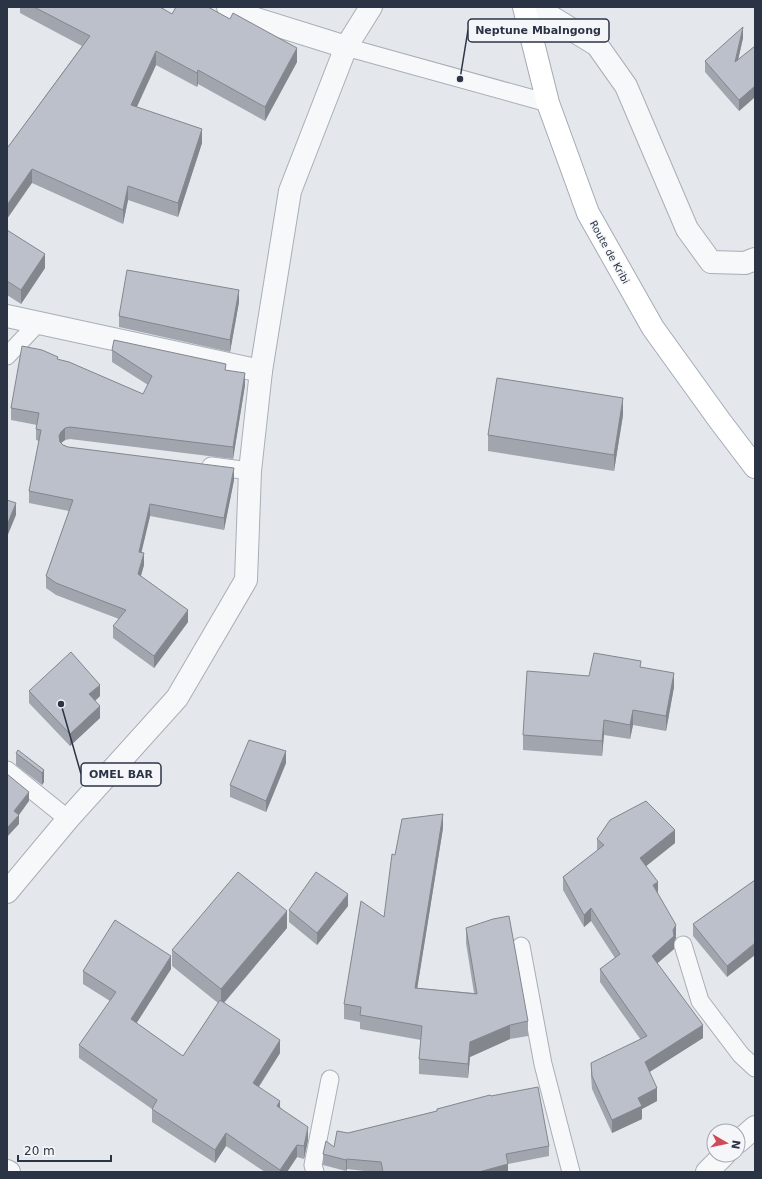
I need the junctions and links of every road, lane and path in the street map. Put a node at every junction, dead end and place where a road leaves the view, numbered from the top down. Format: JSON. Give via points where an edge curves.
{"nodes":[{"id":1,"x":228,"y":7,"type":"edge"},
{"id":2,"x":371,"y":7,"type":"edge"},
{"id":3,"x":524,"y":7,"type":"edge"},
{"id":4,"x":535,"y":7,"type":"edge"},
{"id":5,"x":346,"y":46,"type":"junction"},
{"id":6,"x":548,"y":103,"type":"junction"},
{"id":7,"x":755,"y":259,"type":"edge"},
{"id":8,"x":7,"y":316,"type":"edge"},
{"id":9,"x":36,"y":324,"type":"junction"},
{"id":10,"x":7,"y":356,"type":"edge"},
{"id":11,"x":261,"y":371,"type":"junction"},
{"id":12,"x":195,"y":464,"type":"edge"},
{"id":13,"x":755,"y":467,"type":"edge"},
{"id":14,"x":250,"y":471,"type":"junction"},
{"id":15,"x":7,"y":770,"type":"edge"},
{"id":16,"x":68,"y":819,"type":"junction"},
{"id":17,"x":7,"y":892,"type":"edge"},
{"id":18,"x":684,"y":945,"type":"dead end"},
{"id":19,"x":521,"y":946,"type":"dead end"},
{"id":20,"x":755,"y":1068,"type":"edge"},
{"id":21,"x":330,"y":1079,"type":"dead end"},
{"id":22,"x":755,"y":1127,"type":"edge"},
{"id":23,"x":746,"y":1135,"type":"edge"},
{"id":24,"x":716,"y":1163,"type":"edge"},
{"id":25,"x":315,"y":1172,"type":"edge"},
{"id":26,"x":571,"y":1172,"type":"edge"},
{"id":27,"x":707,"y":1172,"type":"edge"}],
"edges":[{"from":1,"to":5,"type":"street","via":[[250,17]]},
{"from":2,"to":5,"type":"street"},
{"from":3,"to":6,"type":"main road","name":"Route de Kribi"},
{"from":4,"to":7,"type":"street","via":[[597,45],[626,86],[687,229],[711,262],[745,263]]},
{"from":5,"to":6,"type":"lane"},
{"from":5,"to":11,"type":"street","via":[[290,191]]},
{"from":6,"to":13,"type":"main road","name":"Route de Kribi","via":[[588,213],[653,328]]},
{"from":8,"to":9,"type":"street"},
{"from":9,"to":10,"type":"lane"},
{"from":9,"to":11,"type":"street"},
{"from":11,"to":14,"type":"street"},
{"from":12,"to":14,"type":"lane"},
{"from":14,"to":16,"type":"street","via":[[246,580],[177,698]]},
{"from":15,"to":16,"type":"lane"},
{"from":16,"to":17,"type":"street"},
{"from":18,"to":20,"type":"lane","via":[[700,1001],[741,1055]]},
{"from":19,"to":26,"type":"lane","via":[[543,1064]]},
{"from":21,"to":25,"type":"lane","via":[[313,1165]]},
{"from":22,"to":23,"type":"street"},
{"from":24,"to":27,"type":"street"}]}
